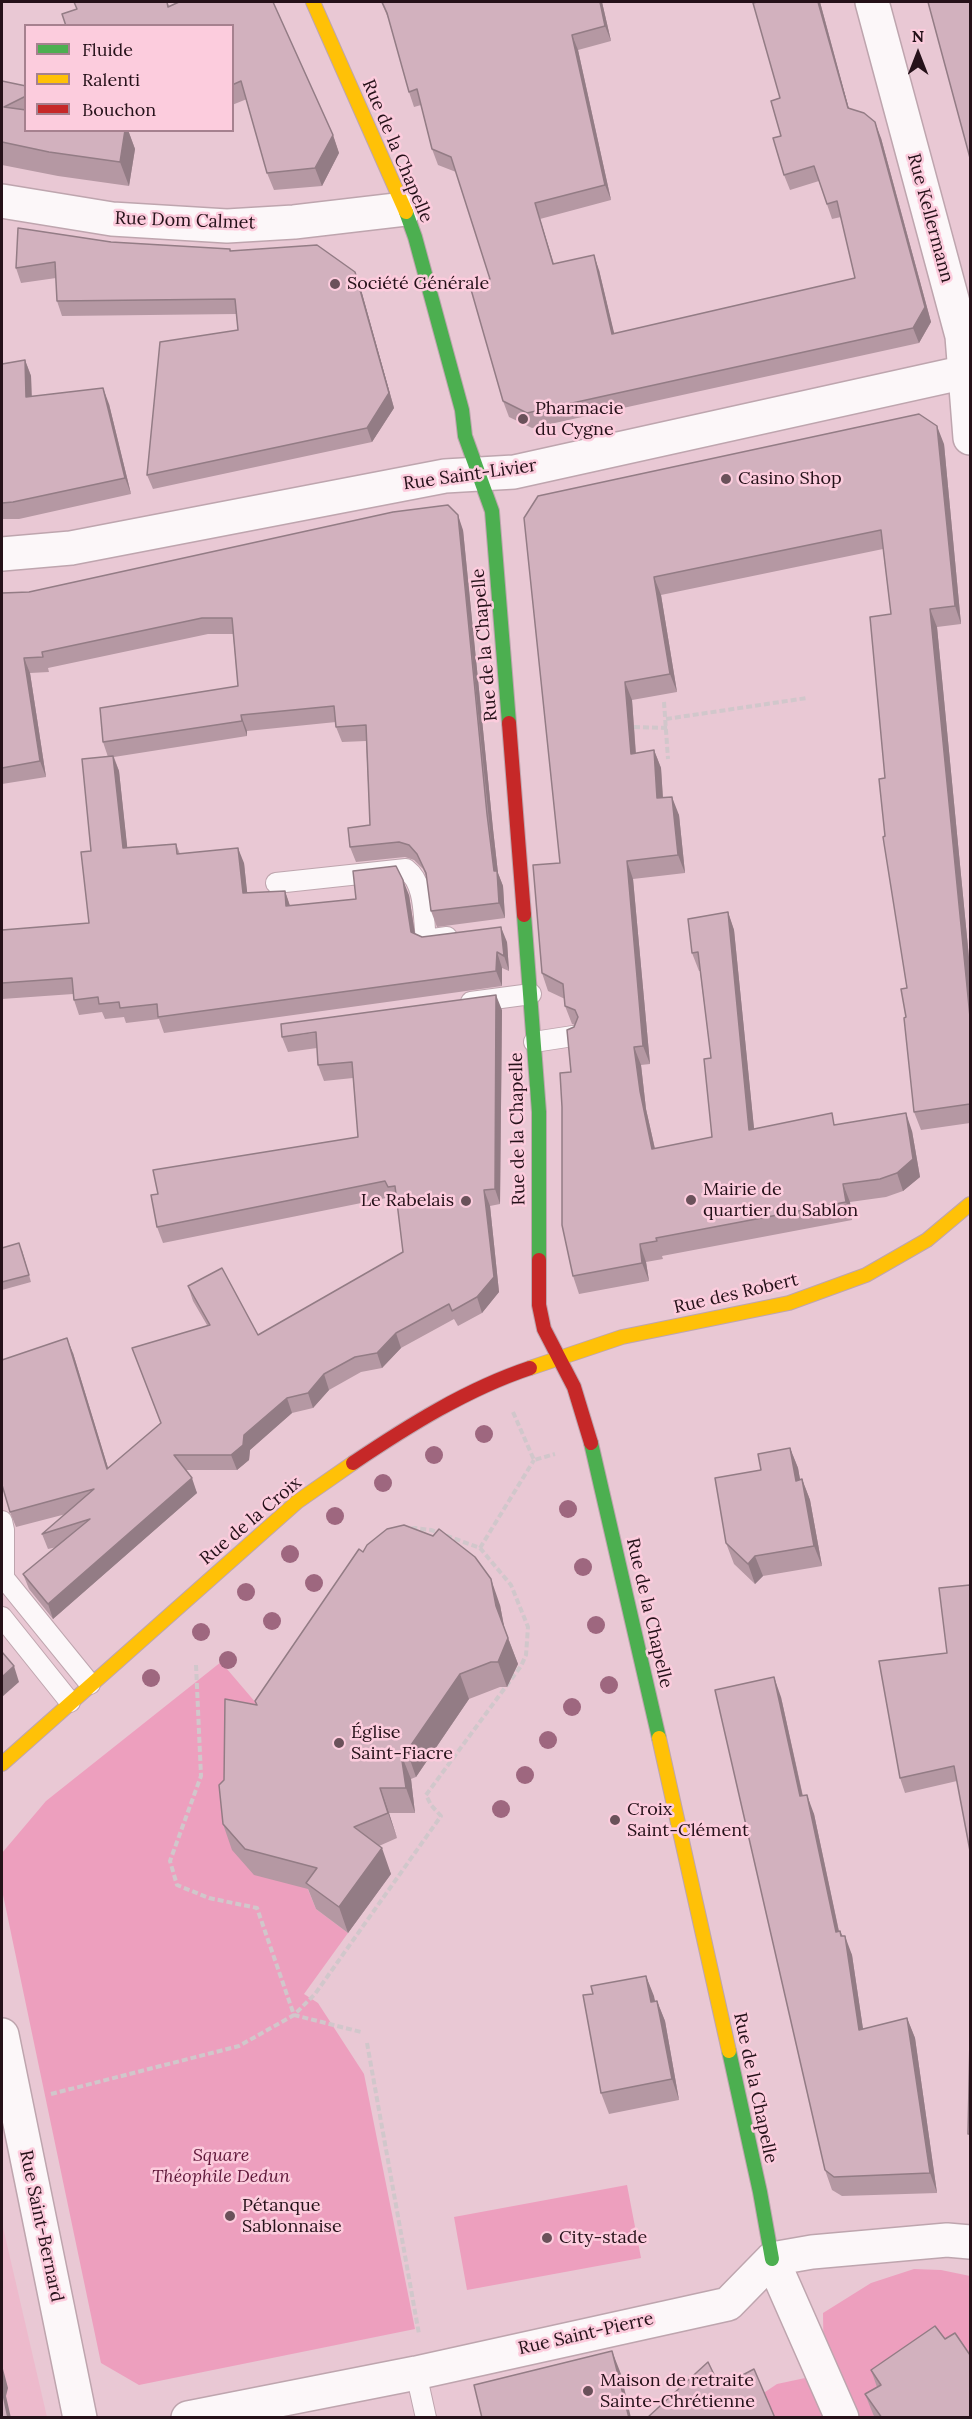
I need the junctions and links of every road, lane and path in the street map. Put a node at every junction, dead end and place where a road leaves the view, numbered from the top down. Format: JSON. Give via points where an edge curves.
{"nodes":[{"id":1,"x":312,"y":2,"type":"edge"},
{"id":2,"x":872,"y":2,"type":"edge"},
{"id":3,"x":2,"y":201,"type":"edge"},
{"id":4,"x":405,"y":209,"type":"junction"},
{"id":5,"x":968,"y":372,"type":"edge"},
{"id":6,"x":970,"y":438,"type":"edge"},
{"id":7,"x":478,"y":474,"type":"junction"},
{"id":8,"x":2,"y":554,"type":"edge"},
{"id":9,"x":807,"y":698,"type":"dead end"},
{"id":10,"x":664,"y":702,"type":"dead end"},
{"id":11,"x":666,"y":719,"type":"junction"},
{"id":12,"x":634,"y":727,"type":"dead end"},
{"id":13,"x":666,"y":728,"type":"junction"},
{"id":14,"x":668,"y":759,"type":"dead end"},
{"id":15,"x":276,"y":883,"type":"dead end"},
{"id":16,"x":526,"y":928,"type":"junction"},
{"id":17,"x":504,"y":930,"type":"edge"},
{"id":18,"x":467,"y":935,"type":"edge"},
{"id":19,"x":531,"y":994,"type":"junction"},
{"id":20,"x":455,"y":1004,"type":"edge"},
{"id":21,"x":573,"y":1036,"type":"edge"},
{"id":22,"x":534,"y":1042,"type":"junction"},
{"id":23,"x":970,"y":1204,"type":"edge"},
{"id":24,"x":559,"y":1358,"type":"junction"},
{"id":25,"x":517,"y":1420,"type":"dead end"},
{"id":26,"x":561,"y":1452,"type":"dead end"},
{"id":27,"x":534,"y":1460,"type":"junction"},
{"id":28,"x":2,"y":1521,"type":"edge"},
{"id":29,"x":406,"y":1530,"type":"edge"},
{"id":30,"x":480,"y":1548,"type":"junction"},
{"id":31,"x":2,"y":1617,"type":"edge"},
{"id":32,"x":196,"y":1665,"type":"dead end"},
{"id":33,"x":90,"y":1684,"type":"junction"},
{"id":34,"x":70,"y":1702,"type":"junction"},
{"id":35,"x":2,"y":1764,"type":"edge"},
{"id":36,"x":294,"y":2015,"type":"junction"},
{"id":37,"x":361,"y":2032,"type":"dead end"},
{"id":38,"x":2,"y":2035,"type":"edge"},
{"id":39,"x":367,"y":2043,"type":"dead end"},
{"id":40,"x":16,"y":2103,"type":"junction"},
{"id":41,"x":970,"y":2242,"type":"edge"},
{"id":42,"x":772,"y":2259,"type":"junction"},
{"id":43,"x":416,"y":2373,"type":"junction"},
{"id":44,"x":80,"y":2418,"type":"edge"},
{"id":45,"x":188,"y":2418,"type":"edge"},
{"id":46,"x":426,"y":2418,"type":"edge"},
{"id":47,"x":842,"y":2418,"type":"edge"}],
"edges":[{"from":1,"to":4,"type":"street","name":"Rue de la Chapelle"},
{"from":2,"to":5,"type":"street","name":"Rue Kellermann","via":[[962,336]]},
{"from":3,"to":4,"type":"street","name":"Rue Dom Calmet","via":[[112,219],[227,226]]},
{"from":4,"to":7,"type":"street","name":"Rue de la Chapelle"},
{"from":5,"to":6,"type":"street","name":"Rue Kellermann"},
{"from":5,"to":7,"type":"street","name":"Rue Saint-Livier","via":[[514,472]]},
{"from":7,"to":8,"type":"street","name":"Rue Saint-Livier","via":[[445,476],[71,548]]},
{"from":7,"to":16,"type":"street","name":"Rue de la Chapelle","via":[[492,511]]},
{"from":9,"to":11,"type":"path"},
{"from":10,"to":11,"type":"path"},
{"from":11,"to":13,"type":"path"},
{"from":12,"to":13,"type":"path"},
{"from":13,"to":14,"type":"path"},
{"from":15,"to":18,"type":"lane","via":[[406,869],[419,886],[426,940]]},
{"from":16,"to":17,"type":"lane"},
{"from":16,"to":19,"type":"street","name":"Rue de la Chapelle"},
{"from":19,"to":20,"type":"lane"},
{"from":19,"to":22,"type":"street","name":"Rue de la Chapelle"},
{"from":21,"to":22,"type":"lane"},
{"from":22,"to":24,"type":"street","name":"Rue de la Chapelle","via":[[539,1112],[539,1305],[544,1329]]},
{"from":23,"to":24,"type":"street","name":"Rue des Robert","via":[[927,1240],[866,1275],[789,1303],[622,1337]]},
{"from":24,"to":33,"type":"street","name":"Rue de la Croix","via":[[497,1379],[393,1436],[297,1502]]},
{"from":24,"to":42,"type":"street","name":"Rue de la Chapelle","via":[[574,1387],[591,1443],[680,1828]]},
{"from":25,"to":27,"type":"path"},
{"from":26,"to":27,"type":"path"},
{"from":27,"to":30,"type":"path"},
{"from":28,"to":33,"type":"lane","via":[[4,1578]]},
{"from":29,"to":30,"type":"path","via":[[431,1530]]},
{"from":30,"to":36,"type":"path","via":[[511,1585],[528,1627],[526,1655],[506,1689],[426,1795],[441,1816],[315,1994]]},
{"from":31,"to":34,"type":"lane"},
{"from":32,"to":36,"type":"path","via":[[201,1776],[170,1860],[177,1885],[209,1898],[257,1908]]},
{"from":33,"to":34,"type":"street","name":"Rue de la Croix"},
{"from":34,"to":35,"type":"street","name":"Rue de la Croix"},
{"from":36,"to":37,"type":"path"},
{"from":36,"to":40,"type":"path","via":[[239,2046]]},
{"from":38,"to":40,"type":"street","name":"Rue Saint-Bernard"},
{"from":39,"to":43,"type":"path","via":[[419,2334]]},
{"from":40,"to":44,"type":"street","name":"Rue Saint-Bernard"},
{"from":41,"to":42,"type":"street","via":[[946,2240]]},
{"from":42,"to":43,"type":"street","name":"Rue Saint-Pierre","via":[[728,2304]]},
{"from":42,"to":47,"type":"street"},
{"from":43,"to":45,"type":"street","name":"Rue Saint-Pierre"},
{"from":43,"to":46,"type":"lane"}]}
